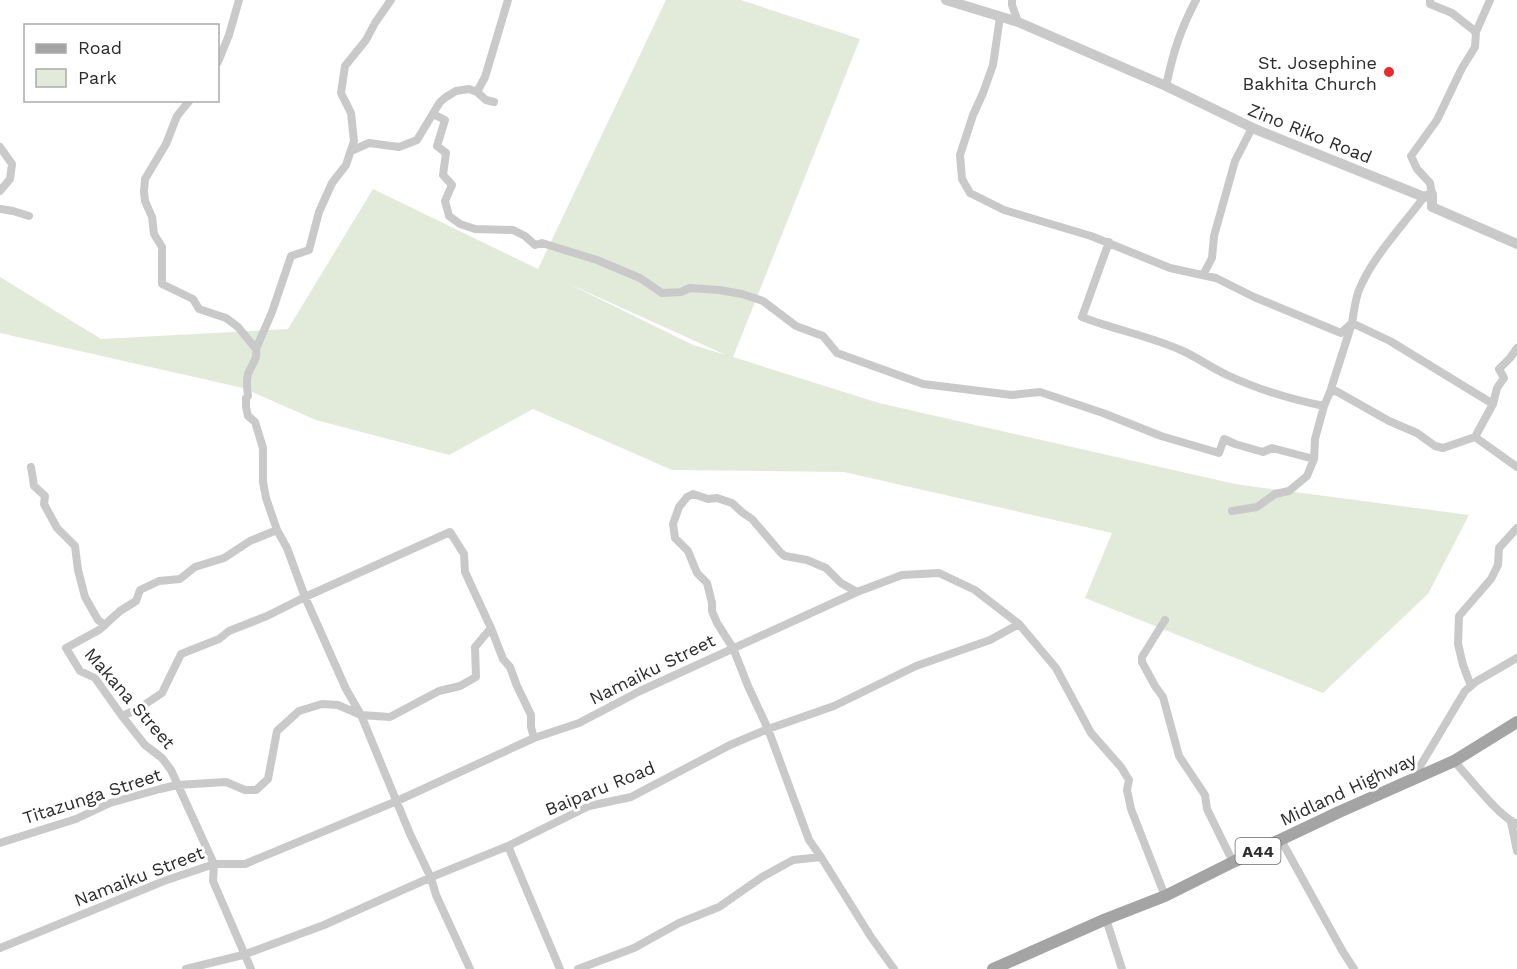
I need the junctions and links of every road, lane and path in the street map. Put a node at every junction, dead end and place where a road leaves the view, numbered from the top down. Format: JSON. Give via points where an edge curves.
{"nodes":[{"id":1,"x":239,"y":0,"type":"edge"},
{"id":2,"x":391,"y":0,"type":"edge"},
{"id":3,"x":508,"y":0,"type":"edge"},
{"id":4,"x":946,"y":0,"type":"edge"},
{"id":5,"x":1012,"y":0,"type":"edge"},
{"id":6,"x":1196,"y":0,"type":"edge"},
{"id":7,"x":1430,"y":0,"type":"edge"},
{"id":8,"x":1490,"y":0,"type":"edge"},
{"id":9,"x":1000,"y":17,"type":"junction"},
{"id":10,"x":1018,"y":22,"type":"junction"},
{"id":11,"x":1476,"y":32,"type":"junction"},
{"id":12,"x":219,"y":60,"type":"edge"},
{"id":13,"x":1166,"y":86,"type":"junction"},
{"id":14,"x":477,"y":92,"type":"junction"},
{"id":15,"x":188,"y":102,"type":"edge"},
{"id":16,"x":494,"y":102,"type":"dead end"},
{"id":17,"x":433,"y":114,"type":"junction"},
{"id":18,"x":1252,"y":128,"type":"junction"},
{"id":19,"x":0,"y":147,"type":"edge"},
{"id":20,"x":351,"y":151,"type":"junction"},
{"id":21,"x":0,"y":191,"type":"edge"},
{"id":22,"x":1428,"y":196,"type":"junction"},
{"id":23,"x":0,"y":209,"type":"edge"},
{"id":24,"x":29,"y":216,"type":"dead end"},
{"id":25,"x":1109,"y":242,"type":"junction"},
{"id":26,"x":1517,"y":243,"type":"edge"},
{"id":27,"x":1203,"y":275,"type":"junction"},
{"id":28,"x":1352,"y":323,"type":"junction"},
{"id":29,"x":1517,"y":348,"type":"edge"},
{"id":30,"x":256,"y":349,"type":"junction"},
{"id":31,"x":1330,"y":392,"type":"junction"},
{"id":32,"x":1493,"y":404,"type":"junction"},
{"id":33,"x":1323,"y":406,"type":"junction"},
{"id":34,"x":1476,"y":437,"type":"junction"},
{"id":35,"x":1314,"y":459,"type":"junction"},
{"id":36,"x":31,"y":467,"type":"dead end"},
{"id":37,"x":1517,"y":467,"type":"edge"},
{"id":38,"x":1232,"y":511,"type":"dead end"},
{"id":39,"x":1517,"y":528,"type":"edge"},
{"id":40,"x":277,"y":530,"type":"junction"},
{"id":41,"x":857,"y":592,"type":"junction"},
{"id":42,"x":305,"y":597,"type":"junction"},
{"id":43,"x":1166,"y":620,"type":"dead end"},
{"id":44,"x":1019,"y":624,"type":"junction"},
{"id":45,"x":105,"y":625,"type":"junction"},
{"id":46,"x":491,"y":628,"type":"junction"},
{"id":47,"x":733,"y":648,"type":"junction"},
{"id":48,"x":1517,"y":658,"type":"edge"},
{"id":49,"x":1471,"y":686,"type":"junction"},
{"id":50,"x":361,"y":715,"type":"junction"},
{"id":51,"x":122,"y":716,"type":"junction"},
{"id":52,"x":1517,"y":723,"type":"edge"},
{"id":53,"x":768,"y":729,"type":"junction"},
{"id":54,"x":534,"y":738,"type":"junction"},
{"id":55,"x":1454,"y":761,"type":"junction"},
{"id":56,"x":1413,"y":778,"type":"junction"},
{"id":57,"x":177,"y":785,"type":"junction"},
{"id":58,"x":397,"y":801,"type":"junction"},
{"id":59,"x":1514,"y":823,"type":"edge"},
{"id":60,"x":1281,"y":840,"type":"junction"},
{"id":61,"x":0,"y":843,"type":"edge"},
{"id":62,"x":508,"y":846,"type":"junction"},
{"id":63,"x":1517,"y":851,"type":"edge"},
{"id":64,"x":821,"y":857,"type":"junction"},
{"id":65,"x":1233,"y":862,"type":"junction"},
{"id":66,"x":214,"y":864,"type":"junction"},
{"id":67,"x":431,"y":878,"type":"junction"},
{"id":68,"x":1165,"y":896,"type":"junction"},
{"id":69,"x":1106,"y":919,"type":"junction"},
{"id":70,"x":0,"y":948,"type":"edge"},
{"id":71,"x":243,"y":955,"type":"junction"},
{"id":72,"x":1353,"y":967,"type":"edge"},
{"id":73,"x":186,"y":969,"type":"edge"},
{"id":74,"x":251,"y":969,"type":"edge"},
{"id":75,"x":470,"y":969,"type":"edge"},
{"id":76,"x":560,"y":969,"type":"edge"},
{"id":77,"x":578,"y":969,"type":"edge"},
{"id":78,"x":894,"y":969,"type":"edge"},
{"id":79,"x":993,"y":969,"type":"edge"},
{"id":80,"x":1122,"y":969,"type":"edge"},
{"id":81,"x":1342,"y":969,"type":"edge"}],
"edges":[{"from":1,"to":12,"type":"street"},
{"from":2,"to":20,"type":"street","via":[[345,66],[342,93],[351,113]]},
{"from":3,"to":14,"type":"street"},
{"from":4,"to":9,"type":"street","name":"Zino Riko Road"},
{"from":5,"to":10,"type":"street"},
{"from":6,"to":13,"type":"street","via":[[1174,50]]},
{"from":7,"to":11,"type":"street","via":[[1430,4],[1452,13]]},
{"from":8,"to":11,"type":"street"},
{"from":9,"to":10,"type":"street","name":"Zino Riko Road"},
{"from":9,"to":25,"type":"street","via":[[993,65],[960,155],[962,179],[970,193],[1004,210]]},
{"from":10,"to":13,"type":"street","name":"Zino Riko Road"},
{"from":11,"to":22,"type":"street","via":[[1475,47],[1437,120],[1411,156],[1430,183]]},
{"from":13,"to":18,"type":"street","name":"Zino Riko Road"},
{"from":14,"to":16,"type":"street"},
{"from":14,"to":17,"type":"street","via":[[456,91],[440,102]]},
{"from":15,"to":30,"type":"street","via":[[177,116],[145,179],[145,201],[162,248],[162,284],[193,299],[199,309],[226,318]]},
{"from":17,"to":20,"type":"street","via":[[417,140],[399,147],[369,143]]},
{"from":17,"to":35,"type":"street","via":[[445,120],[437,146],[446,153],[443,175],[452,185],[445,201],[449,216],[460,224],[475,229],[513,230],[535,246],[542,243],[597,260],[640,278],[662,293],[690,288],[742,294],[763,301],[796,326],[823,336],[837,353],[923,384],[1012,395],[1040,392],[1219,453],[1224,439],[1263,452],[1272,448]]},
{"from":18,"to":22,"type":"street","name":"Zino Riko Road"},
{"from":18,"to":27,"type":"street","via":[[1235,161],[1214,236],[1212,258]]},
{"from":19,"to":21,"type":"street","via":[[12,164],[10,179]]},
{"from":20,"to":30,"type":"street","via":[[319,212],[309,250],[291,256]]},
{"from":22,"to":26,"type":"street","name":"Zino Riko Road","via":[[1432,207]]},
{"from":22,"to":28,"type":"street","via":[[1369,270],[1358,292]]},
{"from":23,"to":24,"type":"street"},
{"from":25,"to":27,"type":"street","via":[[1170,268]]},
{"from":25,"to":33,"type":"street","via":[[1082,317],[1184,351],[1265,391]]},
{"from":27,"to":28,"type":"street","via":[[1341,333]]},
{"from":28,"to":31,"type":"street"},
{"from":28,"to":32,"type":"street","via":[[1390,341]]},
{"from":29,"to":32,"type":"street","via":[[1499,369],[1504,378]]},
{"from":30,"to":40,"type":"street","via":[[246,382],[246,407],[263,448],[263,482]]},
{"from":31,"to":33,"type":"street"},
{"from":31,"to":34,"type":"street","via":[[1336,391],[1435,446],[1443,448]]},
{"from":32,"to":34,"type":"street"},
{"from":33,"to":35,"type":"street"},
{"from":34,"to":37,"type":"street"},
{"from":35,"to":38,"type":"street","via":[[1307,476],[1289,491],[1275,494],[1257,507]]},
{"from":36,"to":45,"type":"street","via":[[34,486],[45,496],[44,504],[57,528],[75,546],[85,597]]},
{"from":39,"to":49,"type":"street","via":[[1499,548],[1498,565],[1491,579],[1459,615],[1458,644]]},
{"from":40,"to":42,"type":"street"},
{"from":40,"to":45,"type":"street","via":[[224,558],[195,567],[180,579],[159,581],[140,590],[136,601]]},
{"from":41,"to":44,"type":"street","name":"Namaiku Street","via":[[902,575],[939,573],[975,590]]},
{"from":41,"to":47,"type":"street","name":"Namaiku Street"},
{"from":41,"to":47,"type":"street","via":[[826,568],[785,556],[732,503],[693,494],[679,507],[675,538],[688,551],[697,573],[707,583],[712,611]]},
{"from":42,"to":46,"type":"street","via":[[450,532],[464,554],[465,572]]},
{"from":42,"to":50,"type":"street"},
{"from":42,"to":51,"type":"street","via":[[182,654],[162,693]]},
{"from":43,"to":65,"type":"street","via":[[1142,662],[1163,697],[1179,756],[1205,795],[1207,809]]},
{"from":44,"to":53,"type":"street","name":"Baiparu Road","via":[[990,640],[916,666],[834,706]]},
{"from":44,"to":68,"type":"street","name":"Namaiku Street","via":[[1056,668],[1091,733],[1129,780],[1131,809]]},
{"from":45,"to":51,"type":"street","name":"Makana Street","via":[[66,648],[80,671],[95,678]]},
{"from":46,"to":50,"type":"street","name":"Titazunga Street","via":[[474,647],[476,677],[390,717]]},
{"from":46,"to":54,"type":"street","via":[[531,715]]},
{"from":47,"to":53,"type":"street"},
{"from":47,"to":54,"type":"street","name":"Namaiku Street","via":[[579,723]]},
{"from":48,"to":49,"type":"street"},
{"from":49,"to":56,"type":"street"},
{"from":50,"to":57,"type":"street","name":"Titazunga Street","via":[[338,705],[322,704],[299,711],[276,731],[268,779],[256,790],[226,782]]},
{"from":50,"to":58,"type":"street"},
{"from":51,"to":57,"type":"street","name":"Makana Street","via":[[145,745],[162,758]]},
{"from":52,"to":55,"type":"main road","name":"Midland Highway","number":"A44"},
{"from":53,"to":62,"type":"street","name":"Baiparu Road","via":[[631,797],[589,806]]},
{"from":53,"to":64,"type":"street","via":[[809,840]]},
{"from":54,"to":58,"type":"street","name":"Namaiku Street"},
{"from":55,"to":56,"type":"main road","name":"Midland Highway","number":"A44"},
{"from":55,"to":59,"type":"street"},
{"from":56,"to":60,"type":"main road","name":"Midland Highway","number":"A44"},
{"from":57,"to":61,"type":"street","name":"Titazunga Street","via":[[110,803],[76,819]]},
{"from":57,"to":66,"type":"street","name":"Makana Street"},
{"from":58,"to":66,"type":"street","name":"Namaiku Street","via":[[245,864]]},
{"from":58,"to":67,"type":"street"},
{"from":59,"to":63,"type":"street"},
{"from":60,"to":65,"type":"main road","name":"Midland Highway","number":"A44"},
{"from":60,"to":72,"type":"street"},
{"from":62,"to":67,"type":"street","name":"Baiparu Road"},
{"from":62,"to":76,"type":"street"},
{"from":64,"to":77,"type":"street","via":[[793,860],[719,907],[634,948]]},
{"from":64,"to":78,"type":"street"},
{"from":65,"to":68,"type":"main road","name":"Midland Highway","number":"A44"},
{"from":66,"to":70,"type":"street","name":"Namaiku Street"},
{"from":66,"to":71,"type":"street","name":"Makana Street","via":[[213,881]]},
{"from":67,"to":71,"type":"street","name":"Baiparu Road"},
{"from":67,"to":75,"type":"street"},
{"from":68,"to":69,"type":"main road","name":"Midland Highway","number":"A44"},
{"from":69,"to":79,"type":"main road","name":"Midland Highway","number":"A44"},
{"from":69,"to":80,"type":"street"},
{"from":71,"to":73,"type":"street","name":"Baiparu Road"},
{"from":71,"to":74,"type":"street","name":"Makana Street"},
{"from":72,"to":81,"type":"street"}]}
